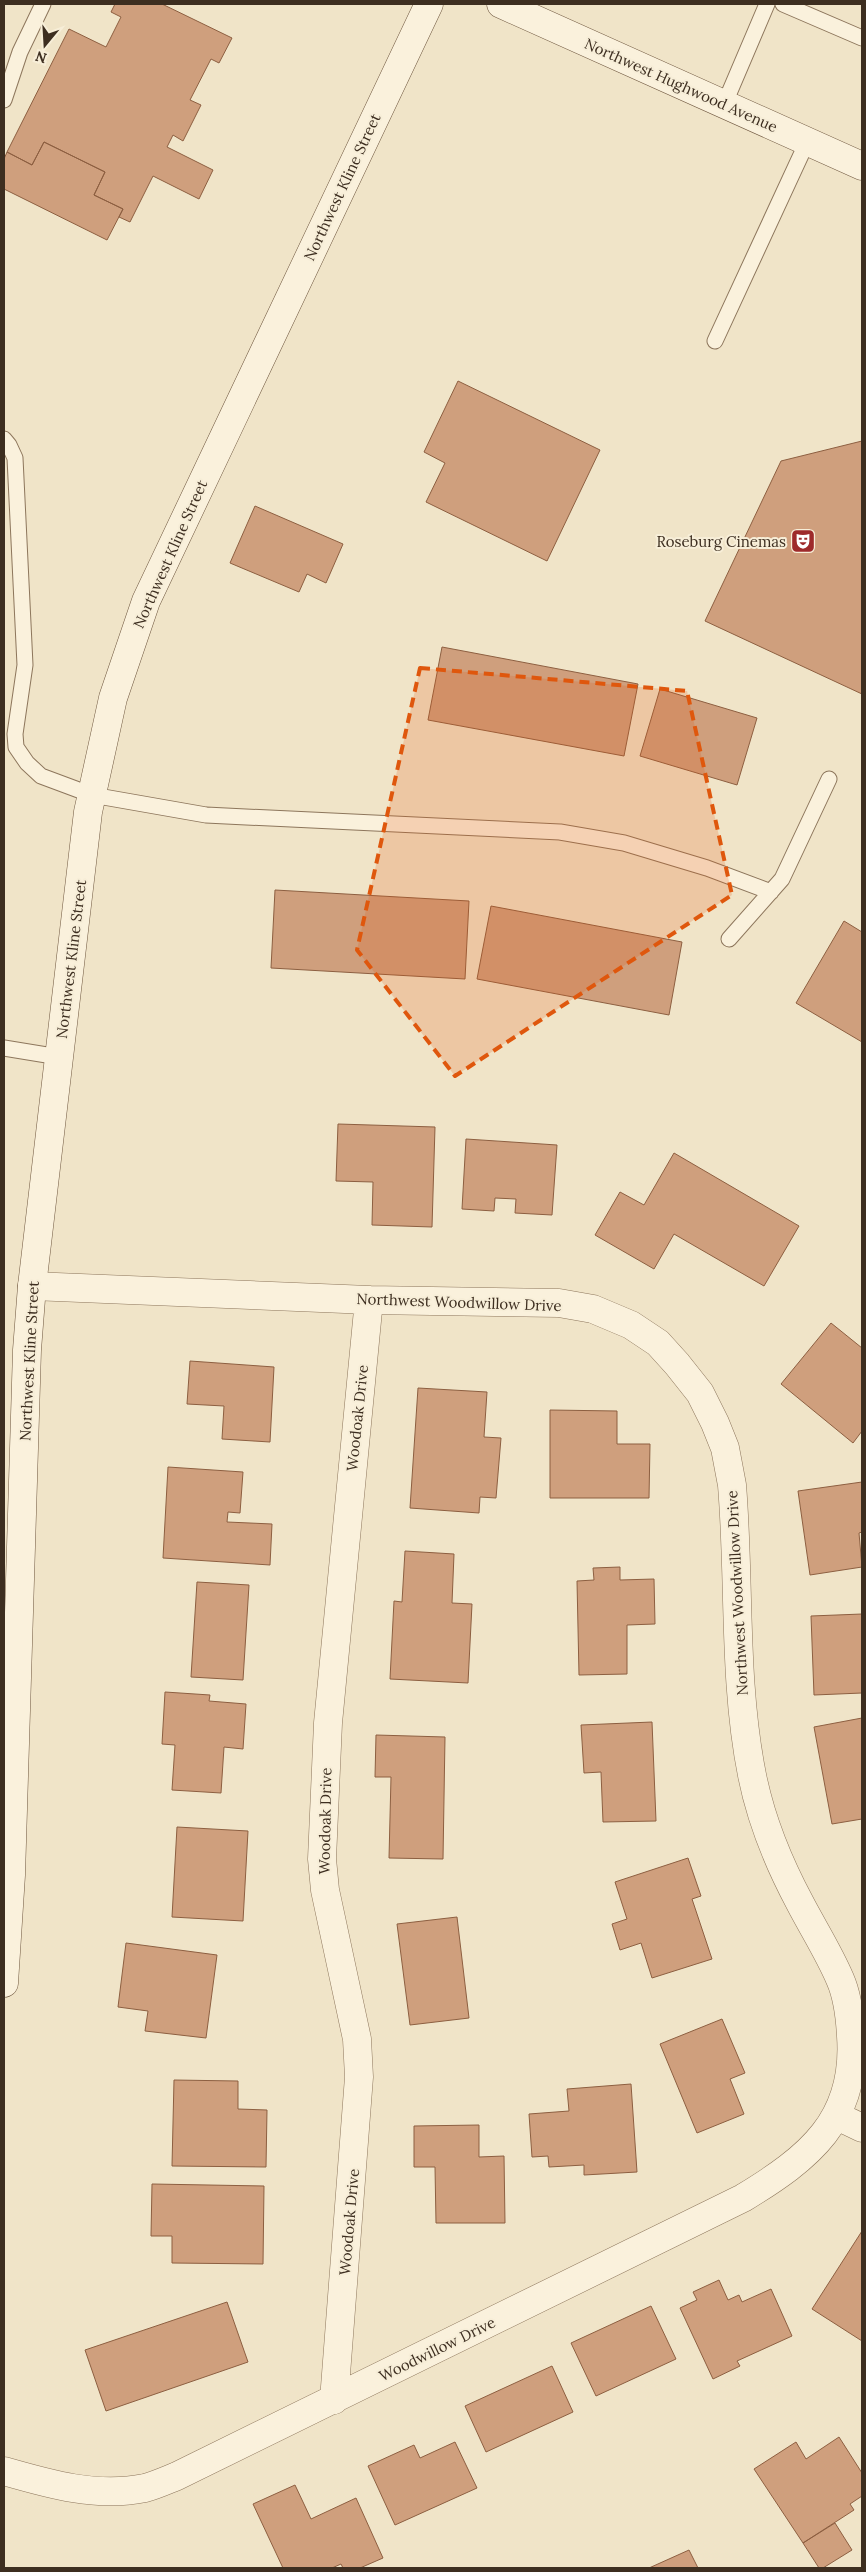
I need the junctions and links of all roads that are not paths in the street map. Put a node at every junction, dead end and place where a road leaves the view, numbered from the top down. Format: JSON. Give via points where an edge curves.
{"nodes":[{"id":1,"x":43,"y":4,"type":"edge"},
{"id":2,"x":429,"y":4,"type":"edge"},
{"id":3,"x":501,"y":4,"type":"edge"},
{"id":4,"x":767,"y":4,"type":"edge"},
{"id":5,"x":783,"y":4,"type":"edge"},
{"id":6,"x":862,"y":37,"type":"edge"},
{"id":7,"x":4,"y":100,"type":"edge"},
{"id":8,"x":724,"y":105,"type":"junction"},
{"id":9,"x":807,"y":142,"type":"junction"},
{"id":10,"x":862,"y":166,"type":"edge"},
{"id":11,"x":715,"y":341,"type":"dead end"},
{"id":12,"x":4,"y":439,"type":"edge"},
{"id":13,"x":10,"y":734,"type":"edge"},
{"id":14,"x":829,"y":779,"type":"dead end"},
{"id":15,"x":92,"y":795,"type":"junction"},
{"id":16,"x":771,"y":892,"type":"junction"},
{"id":17,"x":729,"y":939,"type":"dead end"},
{"id":18,"x":4,"y":1048,"type":"edge"},
{"id":19,"x":59,"y":1057,"type":"junction"},
{"id":20,"x":32,"y":1286,"type":"junction"},
{"id":21,"x":369,"y":1300,"type":"junction"},
{"id":22,"x":12,"y":1544,"type":"edge"},
{"id":23,"x":4,"y":1984,"type":"edge"},
{"id":24,"x":837,"y":2116,"type":"junction"},
{"id":25,"x":862,"y":2128,"type":"edge"},
{"id":26,"x":334,"y":2400,"type":"junction"},
{"id":27,"x":4,"y":2471,"type":"edge"}],
"edges":[{"from":1,"to":7,"type":"lane","via":[[20,52]]},
{"from":2,"to":15,"type":"street","name":"Northwest Kline Street","via":[[146,601],[113,698]]},
{"from":3,"to":8,"type":"street","name":"Northwest Hughwood Avenue"},
{"from":4,"to":8,"type":"lane"},
{"from":5,"to":6,"type":"lane"},
{"from":8,"to":9,"type":"street","name":"Northwest Hughwood Avenue"},
{"from":9,"to":10,"type":"street","name":"Northwest Hughwood Avenue"},
{"from":9,"to":11,"type":"lane"},
{"from":12,"to":13,"type":"lane","via":[[15,458],[25,665]]},
{"from":13,"to":15,"type":"lane","via":[[27,763],[41,776]]},
{"from":14,"to":16,"type":"lane","via":[[782,879]]},
{"from":15,"to":16,"type":"lane","via":[[238,817],[560,832],[633,846],[708,868]]},
{"from":15,"to":19,"type":"street","name":"Northwest Kline Street"},
{"from":16,"to":17,"type":"lane"},
{"from":18,"to":19,"type":"lane"},
{"from":19,"to":20,"type":"street","name":"Northwest Kline Street"},
{"from":20,"to":21,"type":"street","name":"Northwest Woodwillow Drive"},
{"from":20,"to":22,"type":"street","name":"Northwest Kline Street"},
{"from":21,"to":24,"type":"street","name":"Northwest Woodwillow Drive","via":[[559,1303],[594,1309],[631,1325],[658,1343],[700,1393],[725,1448],[732,1485],[744,1732],[762,1816],[779,1861],[841,1980],[850,2013],[849,2088]]},
{"from":21,"to":26,"type":"street","name":"Woodoak Drive","via":[[328,1723],[322,1859],[325,1890],[357,2038],[360,2077]]},
{"from":22,"to":23,"type":"street","name":"Northwest Kline Street","via":[[11,1875]]},
{"from":24,"to":25,"type":"street"},
{"from":24,"to":26,"type":"street","name":"Woodwillow Drive","via":[[810,2152],[777,2178],[743,2198]]},
{"from":26,"to":27,"type":"street","name":"Woodwillow Drive","via":[[146,2488],[111,2492],[80,2489],[48,2484]]}]}
